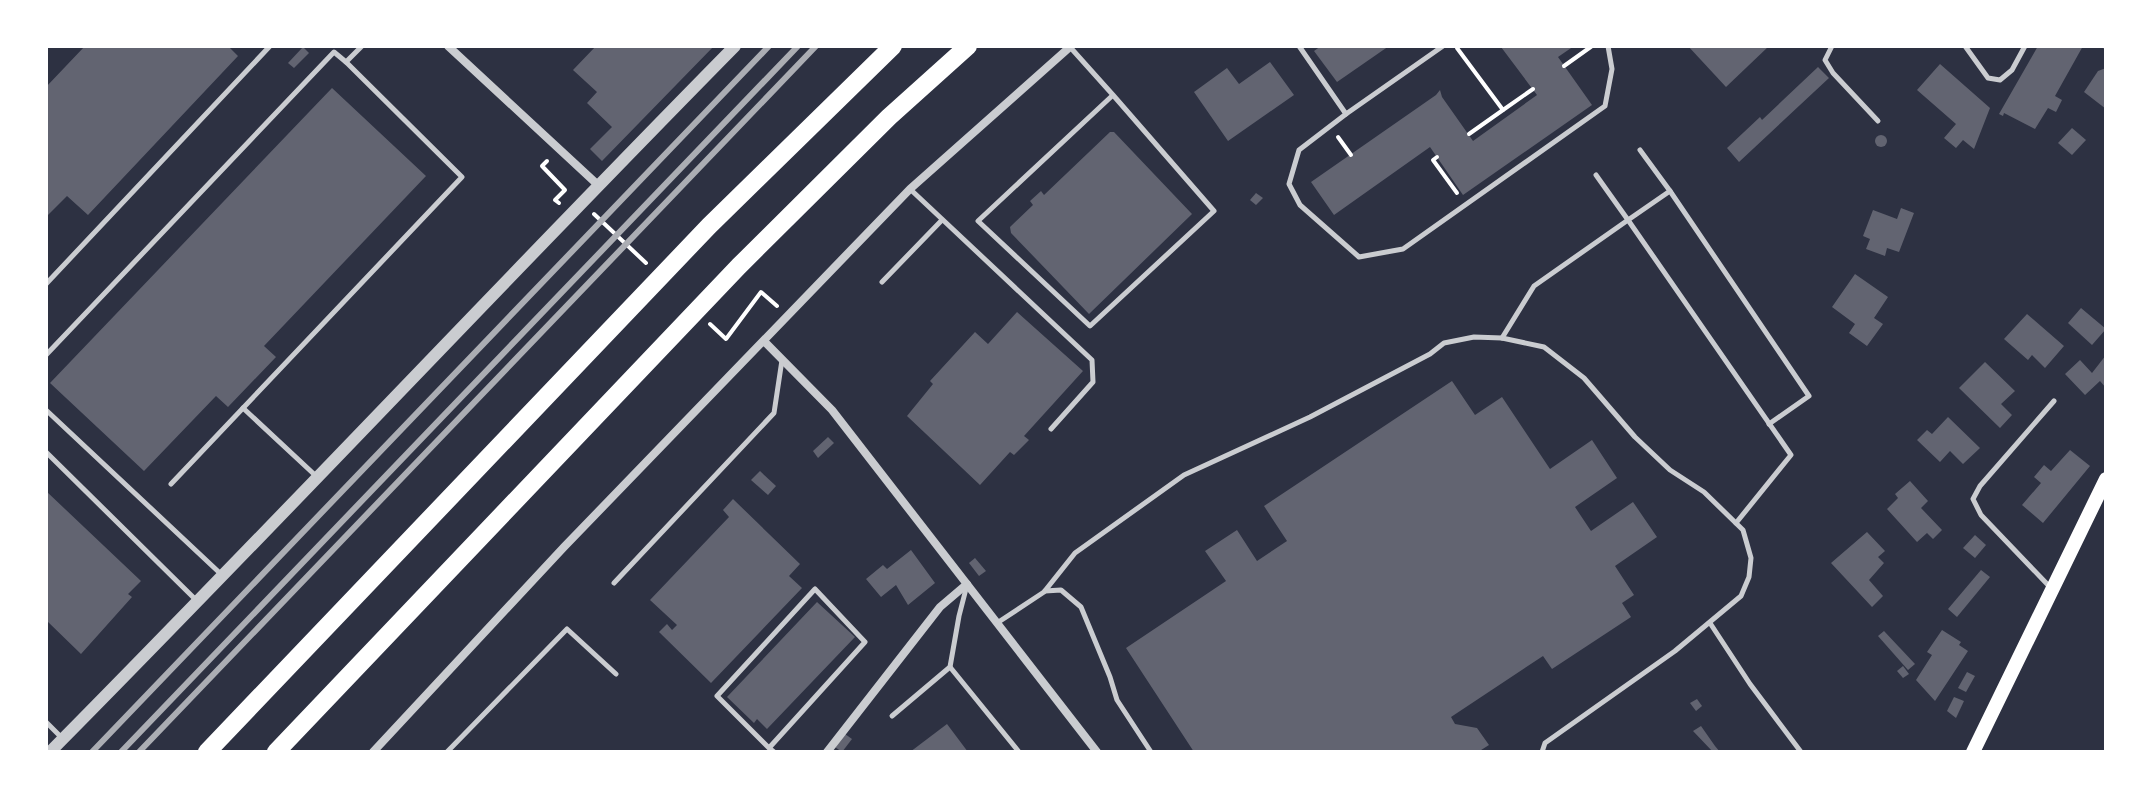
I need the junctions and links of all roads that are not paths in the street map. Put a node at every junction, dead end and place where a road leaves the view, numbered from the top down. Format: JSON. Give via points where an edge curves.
{"nodes":[{"id":1,"x":270,"y":46,"type":"edge"},
{"id":2,"x":362,"y":46,"type":"edge"},
{"id":3,"x":448,"y":46,"type":"edge"},
{"id":4,"x":735,"y":46,"type":"edge"},
{"id":5,"x":893,"y":46,"type":"edge"},
{"id":6,"x":968,"y":46,"type":"edge"},
{"id":7,"x":1071,"y":46,"type":"edge"},
{"id":8,"x":1299,"y":46,"type":"edge"},
{"id":9,"x":1443,"y":46,"type":"edge"},
{"id":10,"x":1608,"y":46,"type":"edge"},
{"id":11,"x":1832,"y":46,"type":"edge"},
{"id":12,"x":1965,"y":46,"type":"edge"},
{"id":13,"x":2025,"y":46,"type":"edge"},
{"id":14,"x":346,"y":62,"type":"junction"},
{"id":15,"x":1113,"y":95,"type":"junction"},
{"id":16,"x":1346,"y":114,"type":"junction"},
{"id":17,"x":1878,"y":121,"type":"dead end"},
{"id":18,"x":1640,"y":150,"type":"dead end"},
{"id":19,"x":1596,"y":175,"type":"dead end"},
{"id":20,"x":598,"y":185,"type":"junction"},
{"id":21,"x":910,"y":189,"type":"junction"},
{"id":22,"x":1670,"y":191,"type":"junction"},
{"id":23,"x":942,"y":220,"type":"junction"},
{"id":24,"x":1628,"y":220,"type":"junction"},
{"id":25,"x":882,"y":282,"type":"dead end"},
{"id":26,"x":46,"y":284,"type":"edge"},
{"id":27,"x":1502,"y":338,"type":"junction"},
{"id":28,"x":764,"y":341,"type":"junction"},
{"id":29,"x":46,"y":355,"type":"edge"},
{"id":30,"x":783,"y":359,"type":"junction"},
{"id":31,"x":2054,"y":401,"type":"dead end"},
{"id":32,"x":243,"y":408,"type":"junction"},
{"id":33,"x":46,"y":410,"type":"edge"},
{"id":34,"x":1769,"y":424,"type":"junction"},
{"id":35,"x":1051,"y":429,"type":"dead end"},
{"id":36,"x":46,"y":452,"type":"edge"},
{"id":37,"x":319,"y":479,"type":"junction"},
{"id":38,"x":2106,"y":479,"type":"edge"},
{"id":39,"x":171,"y":484,"type":"dead end"},
{"id":40,"x":1736,"y":523,"type":"junction"},
{"id":41,"x":223,"y":577,"type":"junction"},
{"id":42,"x":614,"y":583,"type":"dead end"},
{"id":43,"x":967,"y":584,"type":"junction"},
{"id":44,"x":2053,"y":590,"type":"junction"},
{"id":45,"x":1044,"y":592,"type":"junction"},
{"id":46,"x":198,"y":602,"type":"junction"},
{"id":47,"x":1710,"y":623,"type":"junction"},
{"id":48,"x":996,"y":624,"type":"junction"},
{"id":49,"x":950,"y":667,"type":"junction"},
{"id":50,"x":616,"y":674,"type":"dead end"},
{"id":51,"x":892,"y":716,"type":"dead end"},
{"id":52,"x":46,"y":722,"type":"edge"},
{"id":53,"x":63,"y":739,"type":"junction"},
{"id":54,"x":771,"y":750,"type":"edge"},
{"id":55,"x":50,"y":752,"type":"edge"},
{"id":56,"x":207,"y":752,"type":"edge"},
{"id":57,"x":276,"y":752,"type":"edge"},
{"id":58,"x":373,"y":752,"type":"edge"},
{"id":59,"x":447,"y":752,"type":"edge"},
{"id":60,"x":827,"y":752,"type":"edge"},
{"id":61,"x":1019,"y":752,"type":"edge"},
{"id":62,"x":1097,"y":752,"type":"edge"},
{"id":63,"x":1151,"y":752,"type":"edge"},
{"id":64,"x":1542,"y":752,"type":"edge"},
{"id":65,"x":1801,"y":752,"type":"edge"},
{"id":66,"x":1973,"y":752,"type":"edge"}],
"edges":[{"from":1,"to":26,"type":"lane"},
{"from":2,"to":14,"type":"lane"},
{"from":3,"to":20,"type":"street"},
{"from":4,"to":20,"type":"street"},
{"from":5,"to":56,"type":"highway","via":[[709,226]]},
{"from":6,"to":57,"type":"highway","via":[[739,266]]},
{"from":7,"to":15,"type":"lane"},
{"from":7,"to":21,"type":"street"},
{"from":8,"to":16,"type":"lane"},
{"from":9,"to":16,"type":"lane"},
{"from":10,"to":16,"type":"lane","via":[[1612,69],[1605,106],[1403,249],[1359,257],[1300,205],[1289,184],[1299,150]]},
{"from":11,"to":17,"type":"lane","via":[[1825,60]]},
{"from":12,"to":13,"type":"lane","via":[[1988,78],[2000,80]]},
{"from":14,"to":29,"type":"lane","via":[[334,52]]},
{"from":14,"to":32,"type":"lane","via":[[462,177]]},
{"from":15,"to":15,"type":"lane","via":[[1214,211],[1090,326],[978,221]]},
{"from":18,"to":22,"type":"lane"},
{"from":19,"to":24,"type":"lane"},
{"from":20,"to":37,"type":"street"},
{"from":21,"to":23,"type":"lane"},
{"from":21,"to":28,"type":"street"},
{"from":22,"to":24,"type":"lane"},
{"from":22,"to":34,"type":"lane","via":[[1809,396]]},
{"from":23,"to":25,"type":"lane"},
{"from":23,"to":35,"type":"lane","via":[[1092,360],[1093,382]]},
{"from":24,"to":27,"type":"lane","via":[[1534,286]]},
{"from":24,"to":34,"type":"lane"},
{"from":27,"to":40,"type":"lane","via":[[1544,347],[1557,356],[1670,470],[1704,492]]},
{"from":27,"to":45,"type":"lane","via":[[1444,343],[1310,417],[1184,475],[1075,553]]},
{"from":28,"to":30,"type":"street"},
{"from":28,"to":58,"type":"street"},
{"from":30,"to":42,"type":"lane","via":[[774,413]]},
{"from":30,"to":43,"type":"street","via":[[832,410]]},
{"from":31,"to":44,"type":"lane","via":[[1973,499],[1981,515]]},
{"from":32,"to":37,"type":"lane"},
{"from":32,"to":39,"type":"lane"},
{"from":33,"to":41,"type":"lane"},
{"from":34,"to":40,"type":"lane","via":[[1791,455]]},
{"from":36,"to":46,"type":"lane"},
{"from":37,"to":41,"type":"street"},
{"from":38,"to":44,"type":"main road"},
{"from":40,"to":47,"type":"lane","via":[[1751,558],[1749,577],[1741,596]]},
{"from":41,"to":46,"type":"street"},
{"from":43,"to":48,"type":"street"},
{"from":43,"to":49,"type":"lane"},
{"from":43,"to":60,"type":"street","via":[[940,607]]},
{"from":44,"to":66,"type":"main road"},
{"from":45,"to":48,"type":"lane"},
{"from":45,"to":63,"type":"lane","via":[[1061,590],[1081,607],[1117,700]]},
{"from":46,"to":53,"type":"street"},
{"from":47,"to":64,"type":"lane","via":[[1545,743]]},
{"from":47,"to":65,"type":"lane"},
{"from":48,"to":62,"type":"street"},
{"from":49,"to":51,"type":"lane"},
{"from":49,"to":61,"type":"lane"},
{"from":50,"to":59,"type":"lane","via":[[567,629]]},
{"from":52,"to":53,"type":"lane"},
{"from":53,"to":55,"type":"street"},
{"from":54,"to":54,"type":"lane","via":[[865,642],[815,589],[717,696]]}]}
